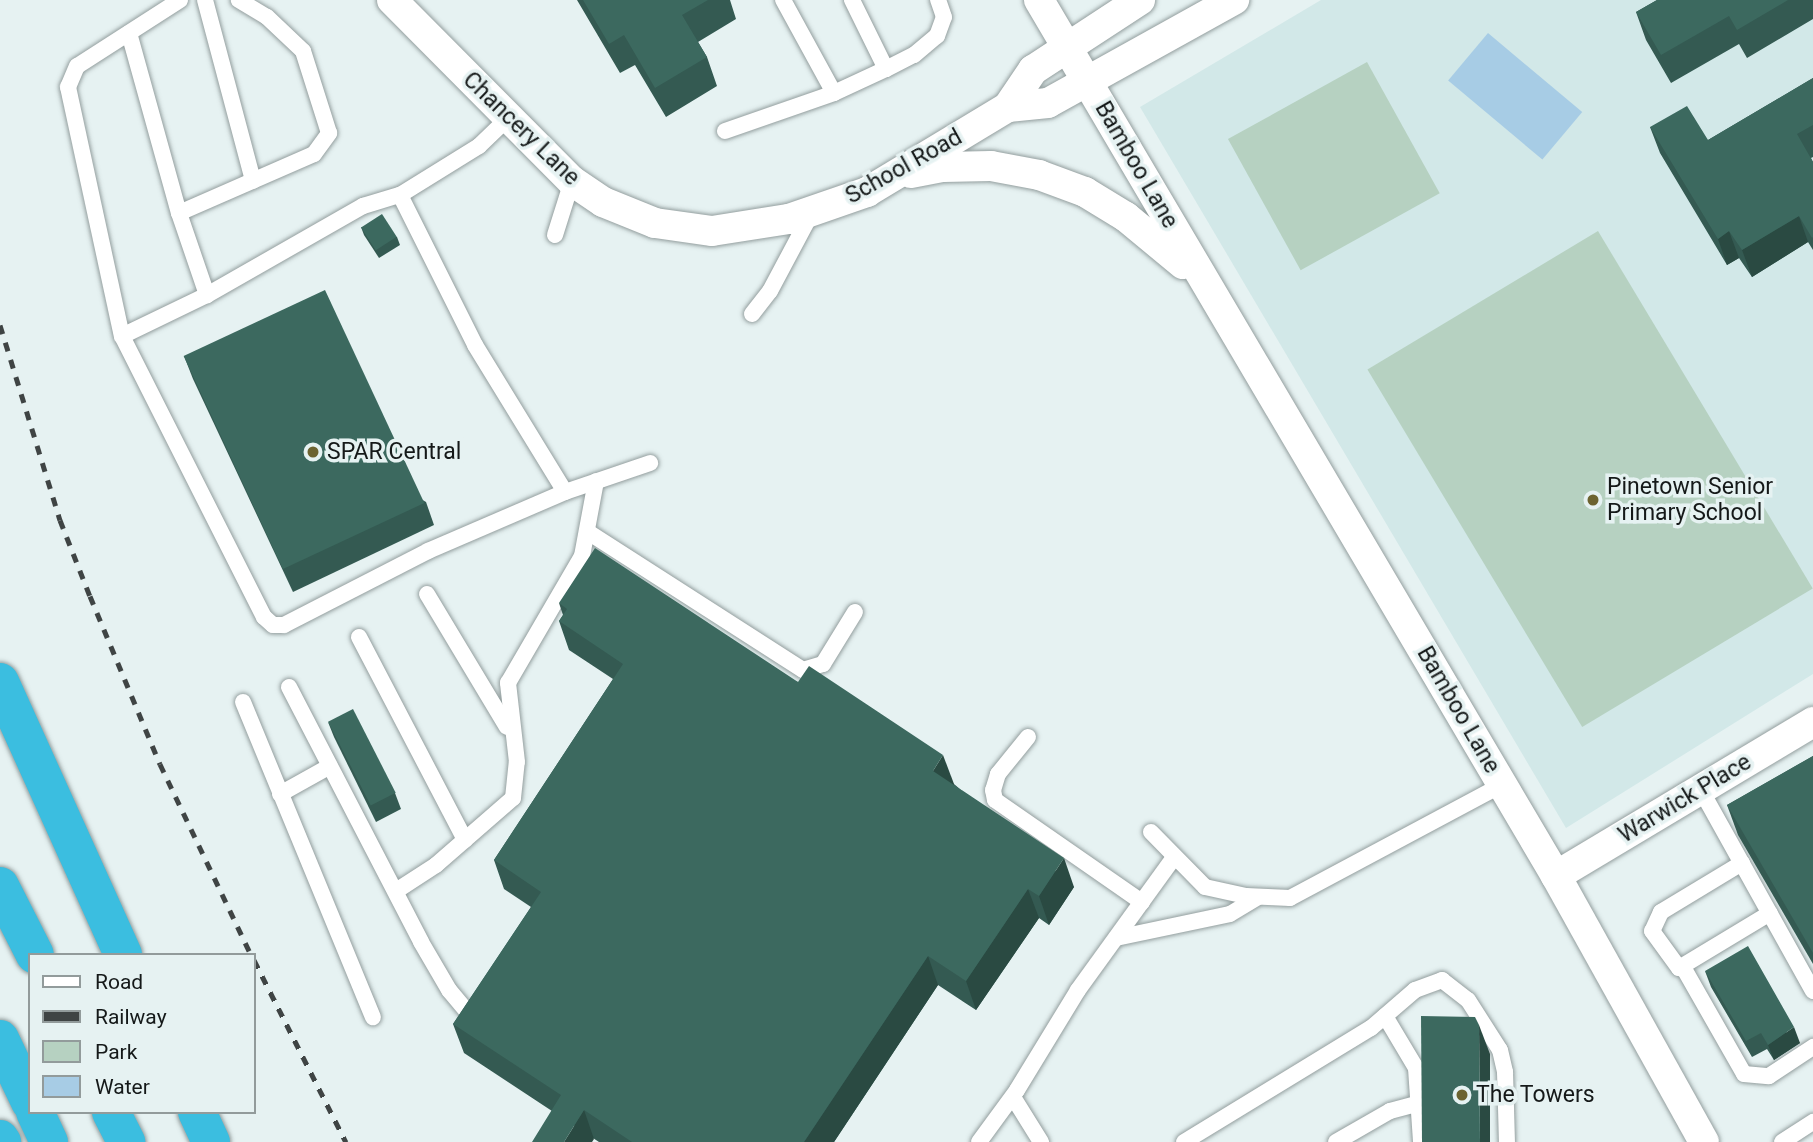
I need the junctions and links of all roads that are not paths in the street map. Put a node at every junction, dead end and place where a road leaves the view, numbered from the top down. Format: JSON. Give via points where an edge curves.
{"nodes":[{"id":1,"x":180,"y":0,"type":"edge"},
{"id":2,"x":205,"y":0,"type":"edge"},
{"id":3,"x":239,"y":0,"type":"edge"},
{"id":4,"x":391,"y":0,"type":"edge"},
{"id":5,"x":783,"y":0,"type":"edge"},
{"id":6,"x":852,"y":0,"type":"edge"},
{"id":7,"x":938,"y":0,"type":"edge"},
{"id":8,"x":1039,"y":0,"type":"edge"},
{"id":9,"x":1140,"y":0,"type":"edge"},
{"id":10,"x":1234,"y":0,"type":"edge"},
{"id":11,"x":417,"y":14,"type":"edge"},
{"id":12,"x":129,"y":33,"type":"junction"},
{"id":13,"x":1068,"y":48,"type":"junction"},
{"id":14,"x":886,"y":69,"type":"junction"},
{"id":15,"x":1088,"y":83,"type":"junction"},
{"id":16,"x":834,"y":93,"type":"junction"},
{"id":17,"x":1008,"y":107,"type":"junction"},
{"id":18,"x":507,"y":119,"type":"junction"},
{"id":19,"x":725,"y":131,"type":"dead end"},
{"id":20,"x":895,"y":176,"type":"junction"},
{"id":21,"x":253,"y":181,"type":"junction"},
{"id":22,"x":572,"y":181,"type":"junction"},
{"id":23,"x":400,"y":195,"type":"junction"},
{"id":24,"x":812,"y":212,"type":"junction"},
{"id":25,"x":179,"y":213,"type":"junction"},
{"id":26,"x":712,"y":231,"type":"joint"},
{"id":27,"x":555,"y":235,"type":"dead end"},
{"id":28,"x":1204,"y":283,"type":"junction"},
{"id":29,"x":207,"y":295,"type":"junction"},
{"id":30,"x":752,"y":314,"type":"dead end"},
{"id":31,"x":122,"y":336,"type":"junction"},
{"id":32,"x":650,"y":463,"type":"dead end"},
{"id":33,"x":596,"y":481,"type":"junction"},
{"id":34,"x":565,"y":492,"type":"junction"},
{"id":35,"x":588,"y":532,"type":"junction"},
{"id":36,"x":427,"y":594,"type":"dead end"},
{"id":37,"x":855,"y":612,"type":"dead end"},
{"id":38,"x":359,"y":637,"type":"dead end"},
{"id":39,"x":0,"y":682,"type":"edge"},
{"id":40,"x":289,"y":687,"type":"dead end"},
{"id":41,"x":243,"y":702,"type":"dead end"},
{"id":42,"x":1813,"y":722,"type":"edge"},
{"id":43,"x":0,"y":728,"type":"edge"},
{"id":44,"x":512,"y":735,"type":"junction"},
{"id":45,"x":1028,"y":737,"type":"dead end"},
{"id":46,"x":330,"y":766,"type":"junction"},
{"id":47,"x":1502,"y":785,"type":"junction"},
{"id":48,"x":1700,"y":790,"type":"junction"},
{"id":49,"x":280,"y":794,"type":"junction"},
{"id":50,"x":1151,"y":832,"type":"dead end"},
{"id":51,"x":465,"y":840,"type":"junction"},
{"id":52,"x":1173,"y":859,"type":"junction"},
{"id":53,"x":1742,"y":863,"type":"junction"},
{"id":54,"x":85,"y":874,"type":"junction"},
{"id":55,"x":1556,"y":876,"type":"junction"},
{"id":56,"x":0,"y":886,"type":"edge"},
{"id":57,"x":396,"y":891,"type":"junction"},
{"id":58,"x":1258,"y":897,"type":"junction"},
{"id":59,"x":1142,"y":902,"type":"junction"},
{"id":60,"x":1770,"y":913,"type":"junction"},
{"id":61,"x":1116,"y":938,"type":"junction"},
{"id":62,"x":35,"y":953,"type":"edge"},
{"id":63,"x":122,"y":953,"type":"edge"},
{"id":64,"x":1683,"y":967,"type":"junction"},
{"id":65,"x":1813,"y":991,"type":"edge"},
{"id":66,"x":469,"y":1014,"type":"edge"},
{"id":67,"x":1385,"y":1016,"type":"junction"},
{"id":68,"x":373,"y":1017,"type":"dead end"},
{"id":69,"x":0,"y":1039,"type":"edge"},
{"id":70,"x":1813,"y":1047,"type":"edge"},
{"id":71,"x":1013,"y":1097,"type":"junction"},
{"id":72,"x":28,"y":1098,"type":"edge"},
{"id":73,"x":1419,"y":1103,"type":"junction"},
{"id":74,"x":36,"y":1114,"type":"edge"},
{"id":75,"x":112,"y":1114,"type":"edge"},
{"id":76,"x":198,"y":1114,"type":"edge"},
{"id":77,"x":1809,"y":1131,"type":"edge"},
{"id":78,"x":1037,"y":1141,"type":"edge"},
{"id":79,"x":49,"y":1142,"type":"edge"},
{"id":80,"x":126,"y":1142,"type":"edge"},
{"id":81,"x":211,"y":1142,"type":"edge"},
{"id":82,"x":979,"y":1142,"type":"edge"},
{"id":83,"x":1184,"y":1142,"type":"edge"},
{"id":84,"x":1336,"y":1142,"type":"edge"},
{"id":85,"x":1421,"y":1142,"type":"edge"},
{"id":86,"x":1507,"y":1142,"type":"edge"},
{"id":87,"x":1704,"y":1142,"type":"edge"},
{"id":88,"x":1782,"y":1142,"type":"edge"}],
"edges":[{"from":1,"to":12,"type":"lane"},
{"from":2,"to":21,"type":"lane"},
{"from":3,"to":21,"type":"lane","via":[[274,22],[303,51],[329,125],[326,140],[314,153]]},
{"from":4,"to":11,"type":"street","name":"Chancery Lane"},
{"from":5,"to":16,"type":"lane"},
{"from":6,"to":14,"type":"lane"},
{"from":7,"to":14,"type":"lane","via":[[944,17],[937,36]]},
{"from":8,"to":13,"type":"street","name":"Bamboo Lane"},
{"from":9,"to":13,"type":"street","name":"School Road"},
{"from":10,"to":15,"type":"street","name":"School Road"},
{"from":11,"to":18,"type":"street","name":"Chancery Lane"},
{"from":12,"to":25,"type":"lane"},
{"from":12,"to":31,"type":"lane","via":[[77,66],[68,88]]},
{"from":13,"to":15,"type":"street","name":"Bamboo Lane"},
{"from":13,"to":17,"type":"street","name":"School Road","via":[[1033,70]]},
{"from":14,"to":16,"type":"lane"},
{"from":15,"to":17,"type":"street","name":"School Road","via":[[1048,103]]},
{"from":15,"to":28,"type":"street","name":"Bamboo Lane"},
{"from":16,"to":19,"type":"lane"},
{"from":17,"to":20,"type":"street","name":"School Road"},
{"from":18,"to":22,"type":"street","name":"Chancery Lane"},
{"from":18,"to":23,"type":"lane","via":[[479,146]]},
{"from":20,"to":24,"type":"street","name":"School Road","via":[[842,203]]},
{"from":20,"to":28,"type":"street","name":"Bamboo Lane","via":[[943,167],[991,166],[1039,175],[1085,192],[1126,217]]},
{"from":21,"to":25,"type":"lane"},
{"from":22,"to":26,"type":"street","name":"Chancery Lane","via":[[603,202],[655,223]]},
{"from":22,"to":27,"type":"lane"},
{"from":23,"to":29,"type":"lane","via":[[363,206]]},
{"from":23,"to":34,"type":"lane","via":[[475,345]]},
{"from":24,"to":26,"type":"street","name":"School Road"},
{"from":24,"to":30,"type":"lane","via":[[770,291]]},
{"from":25,"to":29,"type":"lane"},
{"from":28,"to":47,"type":"street","name":"Bamboo Lane"},
{"from":29,"to":31,"type":"lane"},
{"from":31,"to":34,"type":"lane","via":[[264,617],[273,625],[284,625],[428,551]]},
{"from":32,"to":33,"type":"lane"},
{"from":33,"to":34,"type":"lane"},
{"from":33,"to":35,"type":"lane"},
{"from":35,"to":37,"type":"lane","via":[[803,670],[823,664]]},
{"from":35,"to":44,"type":"lane","via":[[582,556],[512,671],[506,696]]},
{"from":36,"to":44,"type":"lane"},
{"from":38,"to":51,"type":"lane"},
{"from":39,"to":54,"type":"highway"},
{"from":40,"to":46,"type":"lane"},
{"from":41,"to":49,"type":"lane"},
{"from":42,"to":48,"type":"street","name":"Warwick Place"},
{"from":43,"to":54,"type":"highway"},
{"from":44,"to":51,"type":"lane","via":[[517,780],[513,798]]},
{"from":45,"to":59,"type":"lane","via":[[998,774],[995,800]]},
{"from":46,"to":49,"type":"lane"},
{"from":46,"to":57,"type":"lane"},
{"from":47,"to":55,"type":"street","name":"Bamboo Lane"},
{"from":47,"to":58,"type":"lane","via":[[1290,898]]},
{"from":48,"to":53,"type":"lane"},
{"from":48,"to":55,"type":"street","name":"Warwick Place"},
{"from":49,"to":68,"type":"lane"},
{"from":50,"to":52,"type":"lane"},
{"from":51,"to":57,"type":"lane"},
{"from":52,"to":58,"type":"lane","via":[[1205,887]]},
{"from":52,"to":59,"type":"lane"},
{"from":53,"to":60,"type":"lane"},
{"from":53,"to":64,"type":"lane","via":[[1657,917],[1652,931],[1672,964]]},
{"from":54,"to":63,"type":"highway"},
{"from":55,"to":87,"type":"street","name":"Bamboo Lane"},
{"from":56,"to":62,"type":"highway"},
{"from":57,"to":66,"type":"lane","via":[[440,976]]},
{"from":58,"to":61,"type":"lane","via":[[1230,914]]},
{"from":59,"to":61,"type":"lane"},
{"from":60,"to":64,"type":"lane"},
{"from":60,"to":65,"type":"lane"},
{"from":61,"to":71,"type":"lane"},
{"from":64,"to":70,"type":"lane","via":[[1744,1074],[1764,1078]]},
{"from":67,"to":73,"type":"lane","via":[[1416,1068]]},
{"from":67,"to":83,"type":"lane"},
{"from":67,"to":86,"type":"lane","via":[[1433,981],[1451,983],[1468,1000],[1500,1050]]},
{"from":69,"to":72,"type":"highway"},
{"from":71,"to":78,"type":"lane"},
{"from":71,"to":82,"type":"lane"},
{"from":73,"to":84,"type":"lane","via":[[1390,1111]]},
{"from":73,"to":85,"type":"lane"},
{"from":74,"to":79,"type":"highway"},
{"from":75,"to":80,"type":"highway"},
{"from":76,"to":81,"type":"highway"},
{"from":77,"to":88,"type":"lane"}]}
